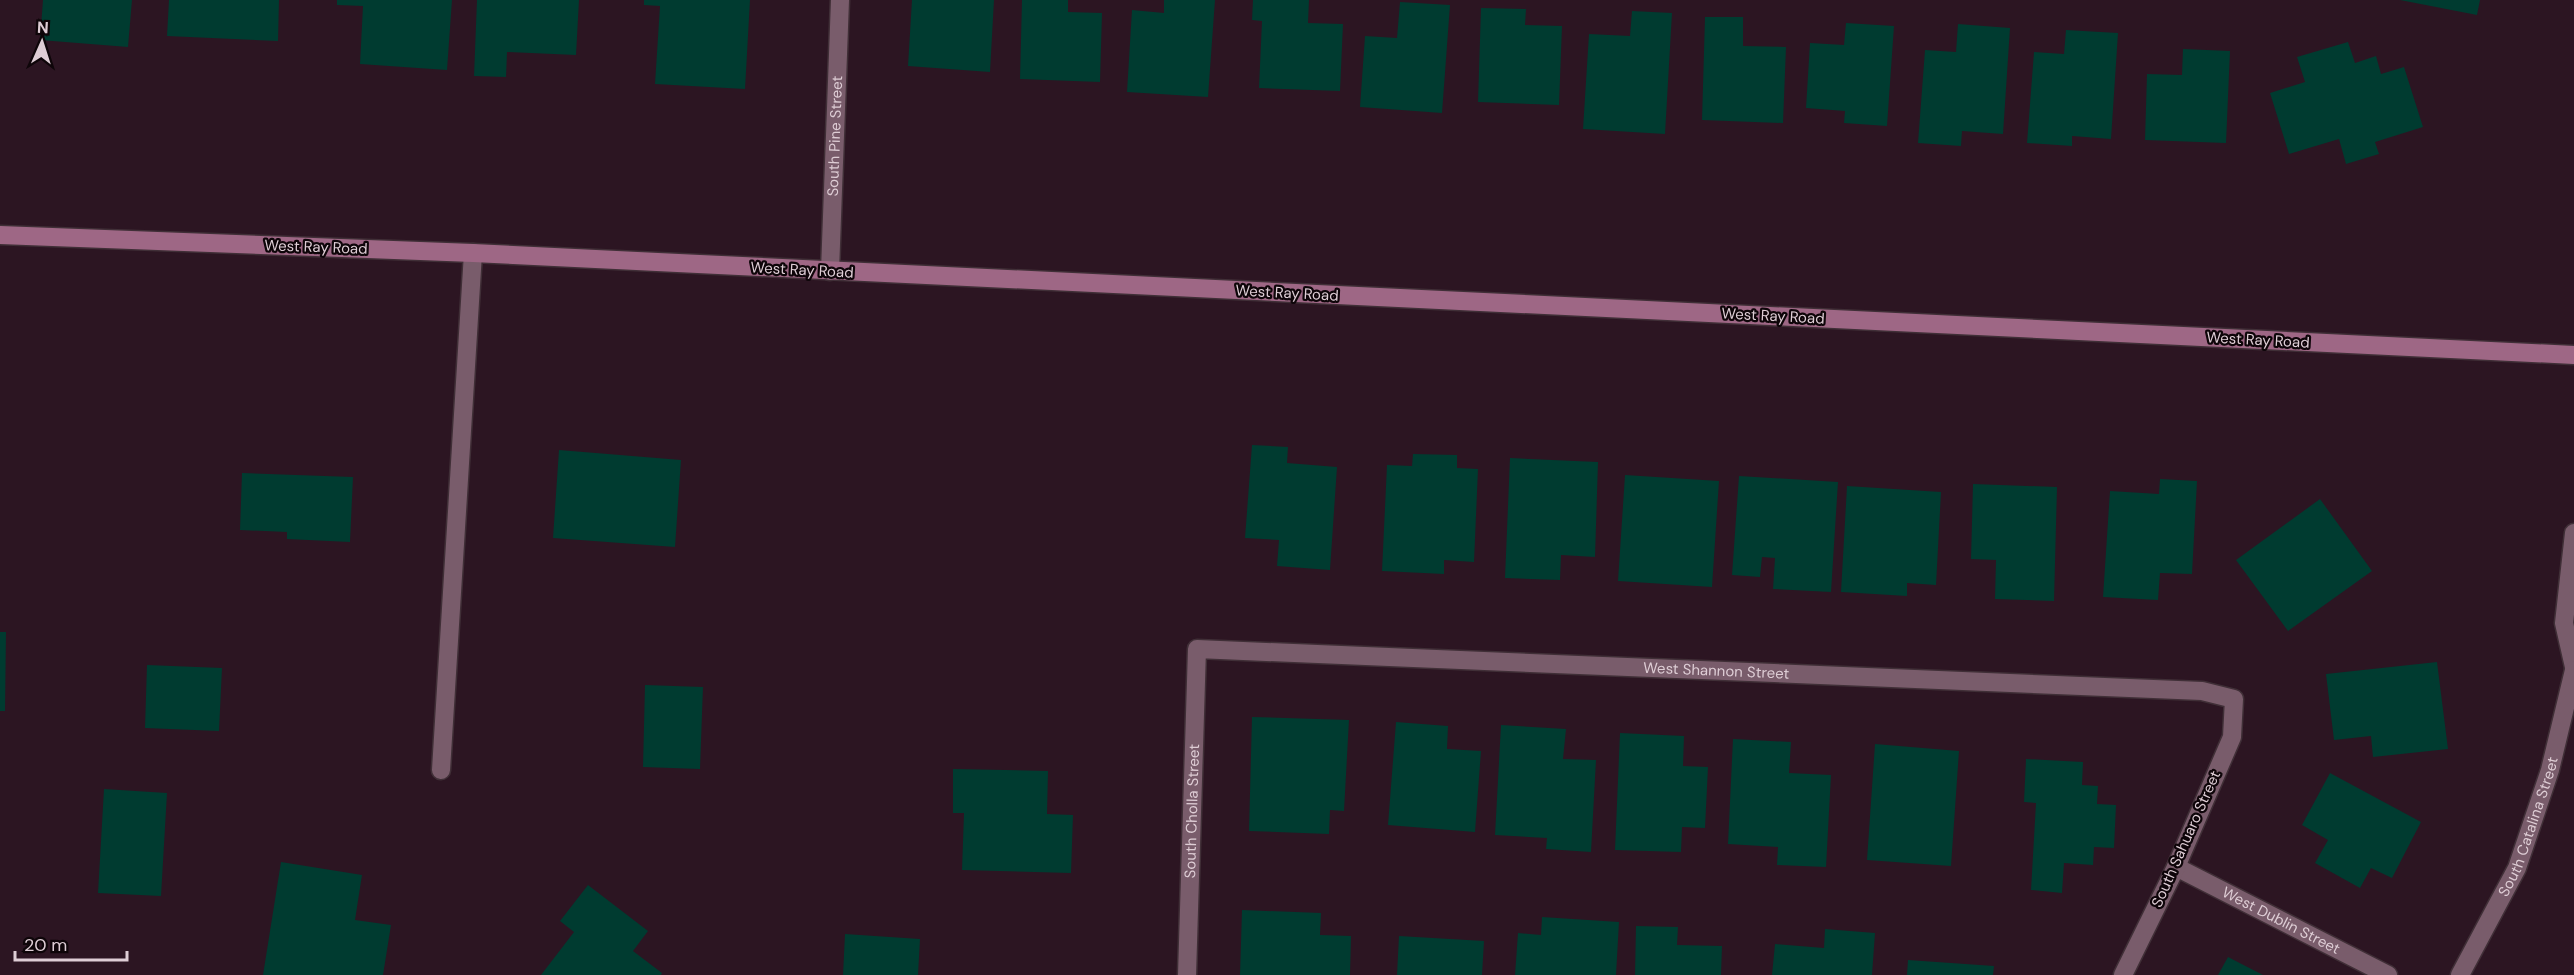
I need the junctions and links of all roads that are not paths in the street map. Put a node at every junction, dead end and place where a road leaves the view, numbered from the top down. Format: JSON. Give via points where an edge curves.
{"nodes":[{"id":1,"x":840,"y":0,"type":"edge"},
{"id":2,"x":0,"y":235,"type":"edge"},
{"id":3,"x":473,"y":254,"type":"junction"},
{"id":4,"x":830,"y":271,"type":"junction"},
{"id":5,"x":2574,"y":355,"type":"edge"},
{"id":6,"x":2574,"y":533,"type":"edge"},
{"id":7,"x":1197,"y":649,"type":"joint"},
{"id":8,"x":2574,"y":669,"type":"edge"},
{"id":9,"x":2234,"y":699,"type":"joint"},
{"id":10,"x":441,"y":770,"type":"dead end"},
{"id":11,"x":2176,"y":867,"type":"junction"},
{"id":12,"x":1186,"y":975,"type":"edge"},
{"id":13,"x":2122,"y":975,"type":"edge"},
{"id":14,"x":2388,"y":975,"type":"edge"},
{"id":15,"x":2460,"y":975,"type":"edge"}],
"edges":[{"from":1,"to":4,"type":"street","name":"South Pine Street"},
{"from":2,"to":3,"type":"main road","name":"West Ray Road"},
{"from":3,"to":4,"type":"main road","name":"West Ray Road"},
{"from":3,"to":10,"type":"street"},
{"from":4,"to":5,"type":"main road","name":"West Ray Road"},
{"from":6,"to":8,"type":"street","name":"South Catalina Street","via":[[2564,622]]},
{"from":7,"to":9,"type":"street","name":"West Shannon Street","via":[[2202,691]]},
{"from":7,"to":12,"type":"street","name":"South Cholla Street"},
{"from":8,"to":15,"type":"street","name":"South Catalina Street","via":[[2550,770],[2517,868]]},
{"from":9,"to":11,"type":"street","name":"South Sahuaro Street","via":[[2232,737]]},
{"from":11,"to":13,"type":"street","name":"South Sahuaro Street"},
{"from":11,"to":14,"type":"street","name":"West Dublin Street"}]}
